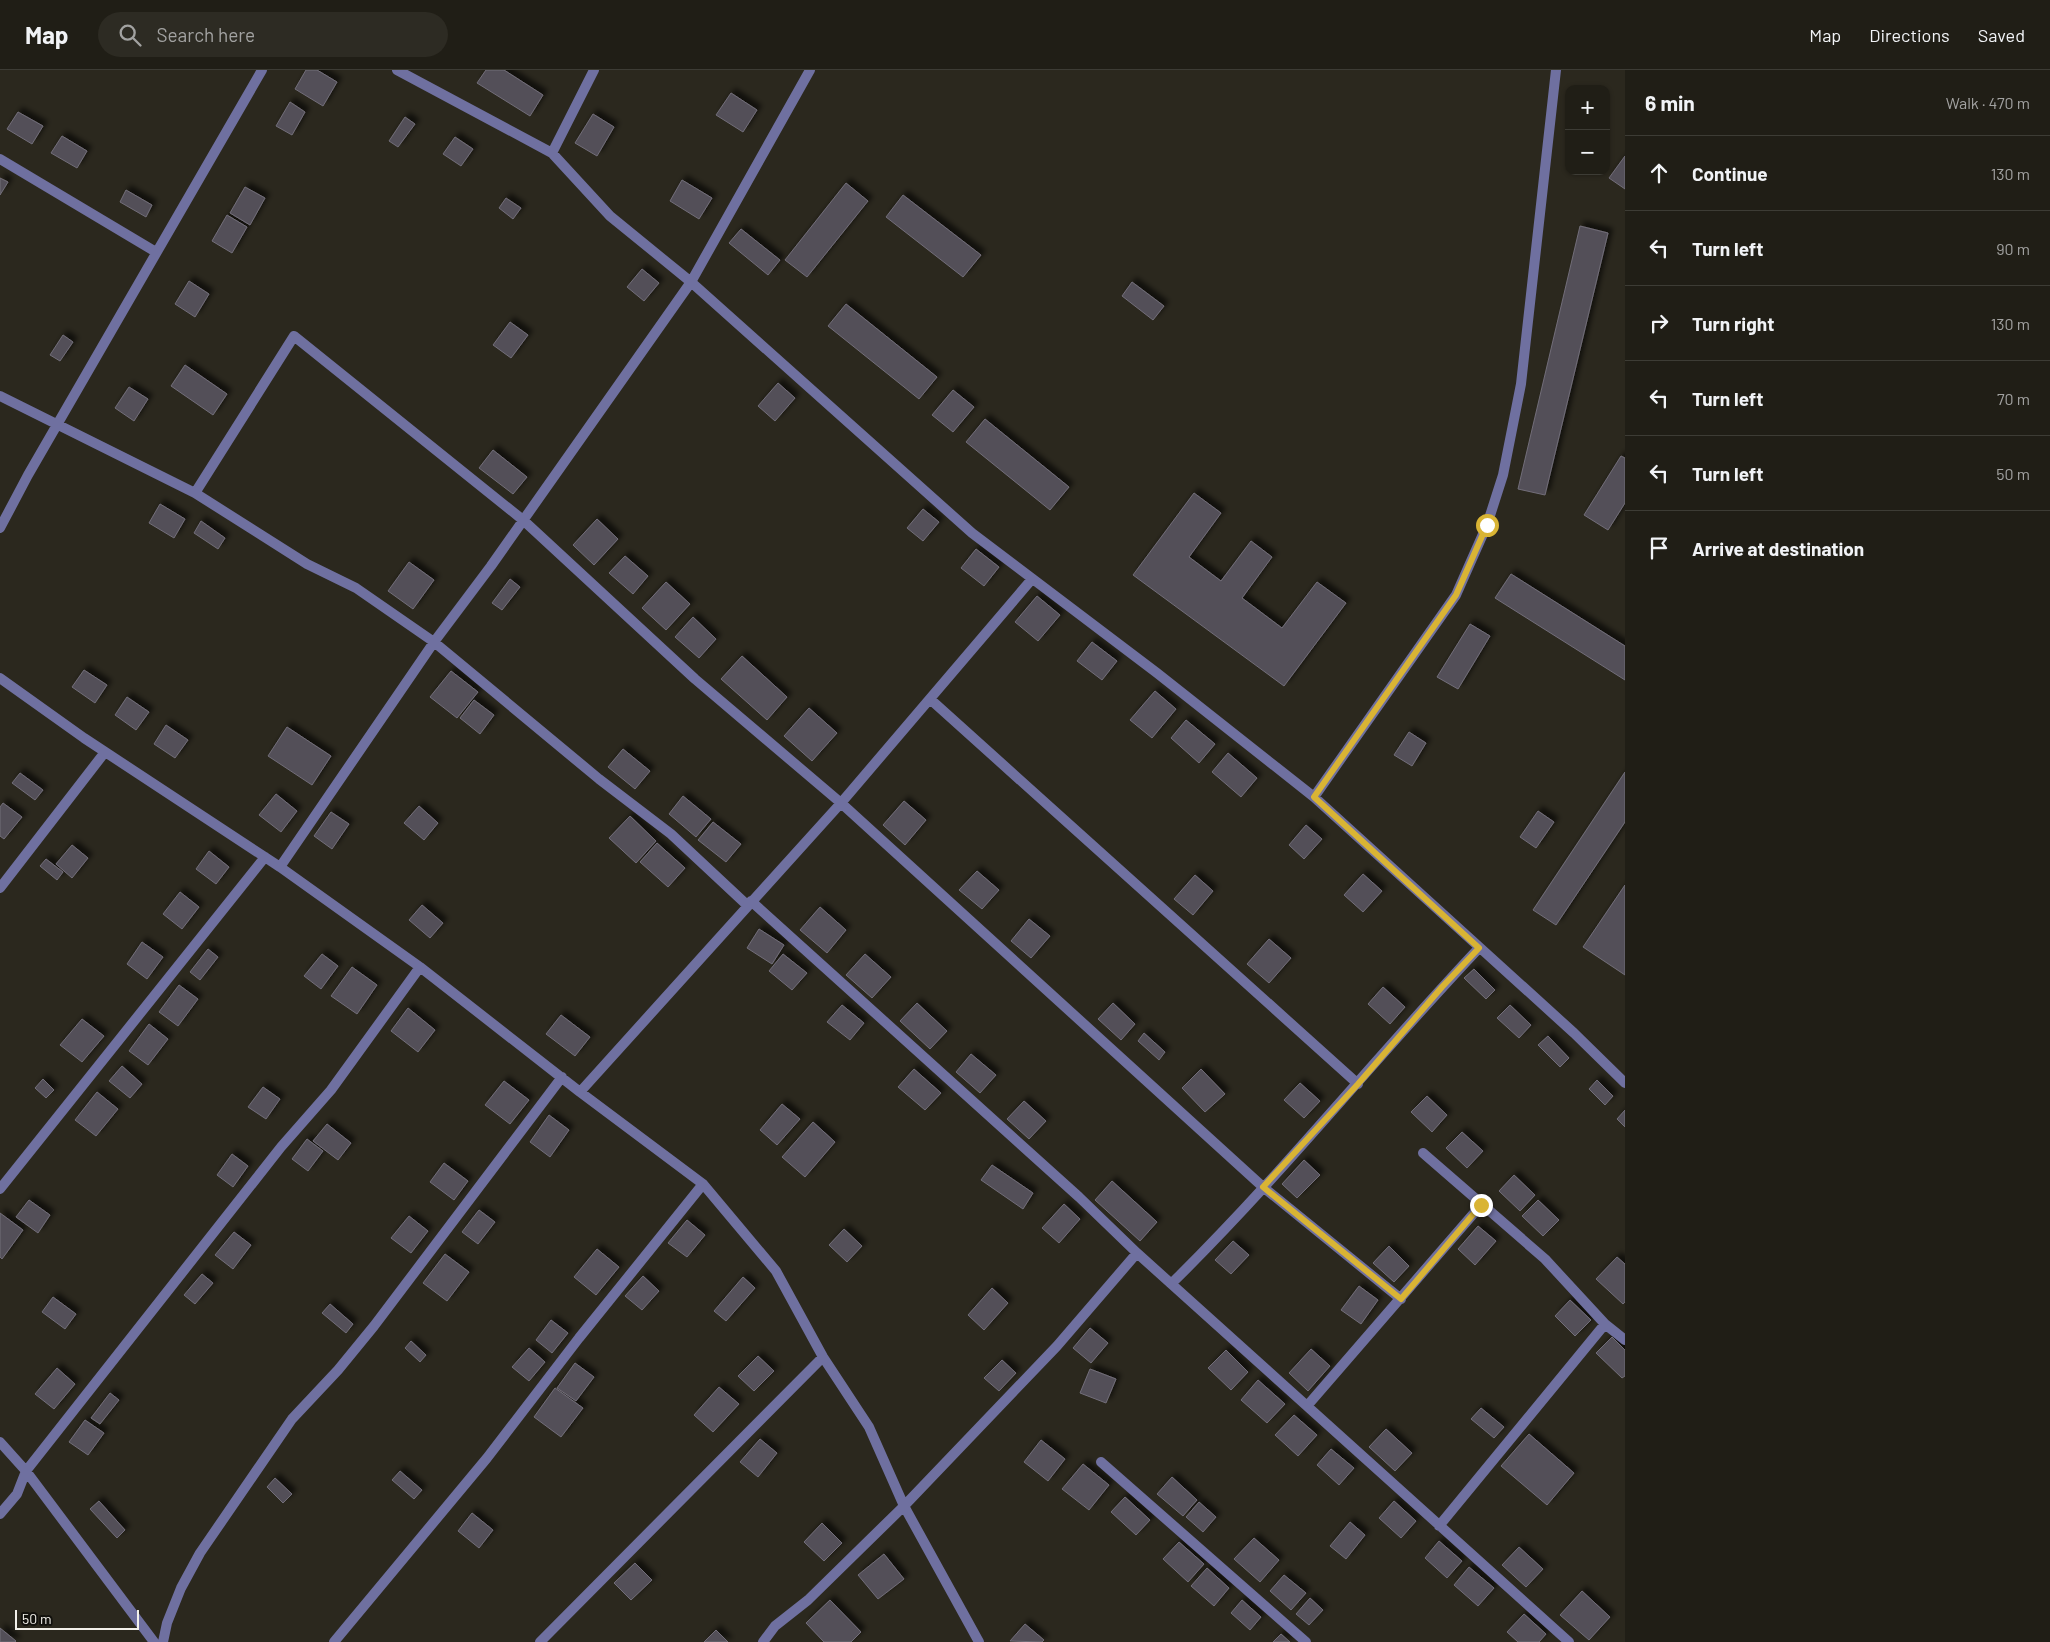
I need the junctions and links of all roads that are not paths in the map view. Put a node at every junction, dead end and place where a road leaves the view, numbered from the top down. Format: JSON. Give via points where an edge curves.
{"nodes":[{"id":1,"x":262,"y":70,"type":"edge"},
{"id":2,"x":398,"y":70,"type":"edge"},
{"id":3,"x":594,"y":70,"type":"edge"},
{"id":4,"x":810,"y":70,"type":"edge"},
{"id":5,"x":1556,"y":70,"type":"edge"},
{"id":6,"x":552,"y":153,"type":"junction"},
{"id":7,"x":0,"y":159,"type":"edge"},
{"id":8,"x":156,"y":252,"type":"junction"},
{"id":9,"x":691,"y":282,"type":"junction"},
{"id":10,"x":0,"y":396,"type":"edge"},
{"id":11,"x":57,"y":426,"type":"junction"},
{"id":12,"x":195,"y":493,"type":"junction"},
{"id":13,"x":523,"y":520,"type":"junction"},
{"id":14,"x":0,"y":528,"type":"edge"},
{"id":15,"x":1032,"y":579,"type":"junction"},
{"id":16,"x":434,"y":642,"type":"junction"},
{"id":17,"x":0,"y":678,"type":"edge"},
{"id":18,"x":930,"y":699,"type":"junction"},
{"id":19,"x":105,"y":752,"type":"junction"},
{"id":20,"x":1314,"y":797,"type":"junction"},
{"id":21,"x":841,"y":803,"type":"junction"},
{"id":22,"x":265,"y":857,"type":"junction"},
{"id":23,"x":280,"y":867,"type":"junction"},
{"id":24,"x":0,"y":888,"type":"edge"},
{"id":25,"x":749,"y":903,"type":"junction"},
{"id":26,"x":1479,"y":948,"type":"junction"},
{"id":27,"x":420,"y":967,"type":"junction"},
{"id":28,"x":562,"y":1077,"type":"junction"},
{"id":29,"x":1625,"y":1083,"type":"edge"},
{"id":30,"x":1358,"y":1084,"type":"junction"},
{"id":31,"x":580,"y":1092,"type":"junction"},
{"id":32,"x":1423,"y":1153,"type":"dead end"},
{"id":33,"x":703,"y":1184,"type":"junction"},
{"id":34,"x":1263,"y":1187,"type":"junction"},
{"id":35,"x":0,"y":1189,"type":"edge"},
{"id":36,"x":1481,"y":1205,"type":"junction"},
{"id":37,"x":1137,"y":1252,"type":"junction"},
{"id":38,"x":1172,"y":1283,"type":"junction"},
{"id":39,"x":1401,"y":1299,"type":"junction"},
{"id":40,"x":1605,"y":1324,"type":"junction"},
{"id":41,"x":1625,"y":1340,"type":"edge"},
{"id":42,"x":823,"y":1357,"type":"junction"},
{"id":43,"x":1307,"y":1406,"type":"junction"},
{"id":44,"x":0,"y":1442,"type":"edge"},
{"id":45,"x":1101,"y":1462,"type":"dead end"},
{"id":46,"x":26,"y":1471,"type":"junction"},
{"id":47,"x":904,"y":1506,"type":"junction"},
{"id":48,"x":0,"y":1514,"type":"edge"},
{"id":49,"x":1439,"y":1526,"type":"junction"},
{"id":50,"x":156,"y":1642,"type":"edge"},
{"id":51,"x":334,"y":1642,"type":"edge"},
{"id":52,"x":540,"y":1642,"type":"edge"},
{"id":53,"x":762,"y":1642,"type":"edge"},
{"id":54,"x":979,"y":1642,"type":"edge"},
{"id":55,"x":1306,"y":1642,"type":"edge"},
{"id":56,"x":1569,"y":1642,"type":"edge"}],
"edges":[{"from":1,"to":8,"type":"street"},
{"from":2,"to":6,"type":"street"},
{"from":3,"to":6,"type":"street"},
{"from":4,"to":9,"type":"street"},
{"from":5,"to":20,"type":"street","via":[[1521,384],[1503,475],[1487,525],[1456,595]]},
{"from":6,"to":9,"type":"street","via":[[610,216]]},
{"from":7,"to":8,"type":"street"},
{"from":8,"to":11,"type":"street"},
{"from":9,"to":13,"type":"street"},
{"from":9,"to":15,"type":"street","via":[[972,533]]},
{"from":10,"to":11,"type":"street"},
{"from":11,"to":12,"type":"street"},
{"from":11,"to":14,"type":"street"},
{"from":12,"to":13,"type":"street","via":[[294,336]]},
{"from":12,"to":16,"type":"street","via":[[307,564],[356,588]]},
{"from":13,"to":16,"type":"street"},
{"from":13,"to":21,"type":"street","via":[[695,679]]},
{"from":15,"to":18,"type":"street"},
{"from":15,"to":20,"type":"street"},
{"from":16,"to":23,"type":"street"},
{"from":16,"to":25,"type":"street","via":[[598,779],[671,834]]},
{"from":17,"to":19,"type":"street"},
{"from":18,"to":21,"type":"street"},
{"from":18,"to":30,"type":"street"},
{"from":19,"to":22,"type":"street"},
{"from":19,"to":24,"type":"street"},
{"from":20,"to":26,"type":"street"},
{"from":21,"to":25,"type":"street"},
{"from":21,"to":34,"type":"street"},
{"from":22,"to":23,"type":"street"},
{"from":22,"to":35,"type":"street"},
{"from":23,"to":27,"type":"street"},
{"from":25,"to":31,"type":"street"},
{"from":25,"to":37,"type":"street"},
{"from":26,"to":29,"type":"street"},
{"from":26,"to":30,"type":"street"},
{"from":27,"to":28,"type":"street"},
{"from":27,"to":46,"type":"street","via":[[331,1090],[282,1147]]},
{"from":28,"to":31,"type":"street"},
{"from":28,"to":50,"type":"street","via":[[374,1326],[292,1419],[200,1553]]},
{"from":30,"to":34,"type":"street"},
{"from":31,"to":33,"type":"street"},
{"from":32,"to":36,"type":"street"},
{"from":33,"to":42,"type":"street","via":[[776,1271]]},
{"from":33,"to":51,"type":"street","via":[[487,1458]]},
{"from":34,"to":38,"type":"street"},
{"from":34,"to":39,"type":"street"},
{"from":36,"to":39,"type":"street"},
{"from":36,"to":40,"type":"street","via":[[1545,1259]]},
{"from":37,"to":38,"type":"street"},
{"from":37,"to":47,"type":"street","via":[[1057,1346]]},
{"from":38,"to":43,"type":"street"},
{"from":39,"to":43,"type":"street"},
{"from":40,"to":41,"type":"street"},
{"from":40,"to":49,"type":"street"},
{"from":42,"to":47,"type":"street","via":[[869,1428]]},
{"from":42,"to":52,"type":"street"},
{"from":43,"to":49,"type":"street"},
{"from":44,"to":46,"type":"street"},
{"from":45,"to":55,"type":"street"},
{"from":46,"to":48,"type":"street","via":[[18,1494]]},
{"from":46,"to":50,"type":"street"},
{"from":47,"to":53,"type":"street","via":[[808,1600],[775,1626]]},
{"from":47,"to":54,"type":"street"},
{"from":49,"to":56,"type":"street"}]}
